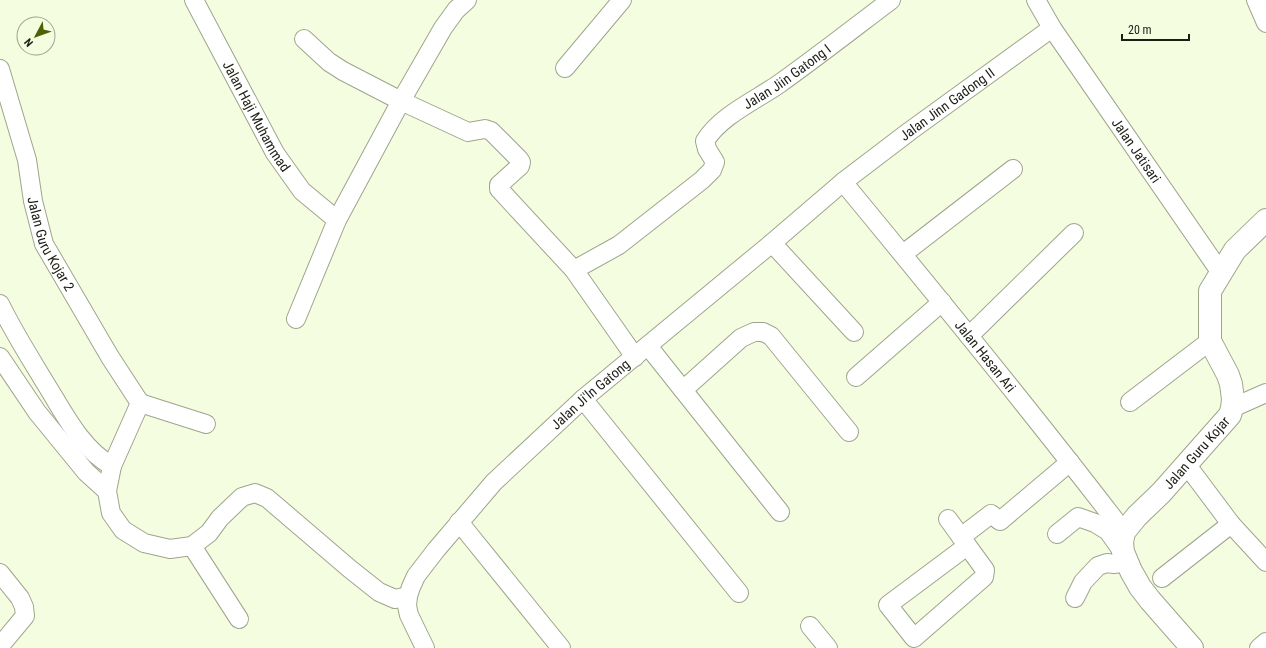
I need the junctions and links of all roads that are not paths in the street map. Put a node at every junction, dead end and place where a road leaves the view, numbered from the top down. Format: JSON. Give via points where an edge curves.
{"nodes":[{"id":1,"x":194,"y":0,"type":"edge"},
{"id":2,"x":467,"y":0,"type":"edge"},
{"id":3,"x":622,"y":0,"type":"edge"},
{"id":4,"x":891,"y":0,"type":"edge"},
{"id":5,"x":1036,"y":0,"type":"edge"},
{"id":6,"x":1256,"y":0,"type":"edge"},
{"id":7,"x":1266,"y":23,"type":"edge"},
{"id":8,"x":1052,"y":28,"type":"junction"},
{"id":9,"x":304,"y":39,"type":"dead end"},
{"id":10,"x":0,"y":68,"type":"edge"},
{"id":11,"x":565,"y":68,"type":"dead end"},
{"id":12,"x":401,"y":101,"type":"junction"},
{"id":13,"x":1013,"y":169,"type":"dead end"},
{"id":14,"x":843,"y":182,"type":"junction"},
{"id":15,"x":337,"y":220,"type":"junction"},
{"id":16,"x":1266,"y":220,"type":"edge"},
{"id":17,"x":1074,"y":233,"type":"dead end"},
{"id":18,"x":772,"y":243,"type":"junction"},
{"id":19,"x":903,"y":254,"type":"junction"},
{"id":20,"x":574,"y":270,"type":"junction"},
{"id":21,"x":1221,"y":273,"type":"junction"},
{"id":22,"x":942,"y":302,"type":"junction"},
{"id":23,"x":0,"y":304,"type":"edge"},
{"id":24,"x":296,"y":319,"type":"dead end"},
{"id":25,"x":6,"y":331,"type":"edge"},
{"id":26,"x":854,"y":332,"type":"dead end"},
{"id":27,"x":969,"y":336,"type":"junction"},
{"id":28,"x":1210,"y":341,"type":"junction"},
{"id":29,"x":642,"y":352,"type":"junction"},
{"id":30,"x":0,"y":357,"type":"edge"},
{"id":31,"x":856,"y":377,"type":"dead end"},
{"id":32,"x":683,"y":390,"type":"junction"},
{"id":33,"x":1266,"y":393,"type":"edge"},
{"id":34,"x":583,"y":399,"type":"junction"},
{"id":35,"x":1130,"y":402,"type":"dead end"},
{"id":36,"x":140,"y":403,"type":"junction"},
{"id":37,"x":1232,"y":408,"type":"junction"},
{"id":38,"x":206,"y":424,"type":"dead end"},
{"id":39,"x":849,"y":432,"type":"dead end"},
{"id":40,"x":1070,"y":462,"type":"junction"},
{"id":41,"x":1186,"y":464,"type":"junction"},
{"id":42,"x":112,"y":466,"type":"junction"},
{"id":43,"x":107,"y":490,"type":"junction"},
{"id":44,"x":780,"y":512,"type":"dead end"},
{"id":45,"x":948,"y":520,"type":"dead end"},
{"id":46,"x":459,"y":522,"type":"junction"},
{"id":47,"x":1231,"y":524,"type":"junction"},
{"id":48,"x":1057,"y":534,"type":"dead end"},
{"id":49,"x":964,"y":541,"type":"junction"},
{"id":50,"x":192,"y":546,"type":"junction"},
{"id":51,"x":1125,"y":549,"type":"junction"},
{"id":52,"x":1266,"y":562,"type":"edge"},
{"id":53,"x":0,"y":573,"type":"edge"},
{"id":54,"x":1162,"y":578,"type":"dead end"},
{"id":55,"x":739,"y":593,"type":"dead end"},
{"id":56,"x":408,"y":596,"type":"junction"},
{"id":57,"x":1075,"y":598,"type":"dead end"},
{"id":58,"x":239,"y":619,"type":"dead end"},
{"id":59,"x":810,"y":626,"type":"dead end"},
{"id":60,"x":1266,"y":642,"type":"edge"},
{"id":61,"x":910,"y":643,"type":"edge"},
{"id":62,"x":0,"y":646,"type":"edge"},
{"id":63,"x":425,"y":648,"type":"edge"},
{"id":64,"x":561,"y":648,"type":"edge"},
{"id":65,"x":828,"y":648,"type":"edge"},
{"id":66,"x":1192,"y":648,"type":"edge"},
{"id":67,"x":1259,"y":648,"type":"edge"}],
"edges":[{"from":1,"to":15,"type":"street","name":"Jalan Haji Muhammad","via":[[275,153],[302,191]]},
{"from":2,"to":12,"type":"street","via":[[443,28]]},
{"from":3,"to":11,"type":"street"},
{"from":4,"to":20,"type":"street","name":"Jalan Jiin Gatong I","via":[[779,84],[728,117],[705,141],[715,162],[712,170],[702,180],[619,245]]},
{"from":5,"to":8,"type":"street","name":"Jalan Jatisari"},
{"from":6,"to":7,"type":"street"},
{"from":8,"to":14,"type":"street","name":"Jalan Jinn Gadong II"},
{"from":8,"to":21,"type":"street","name":"Jalan Jatisari"},
{"from":9,"to":12,"type":"street","via":[[329,62]]},
{"from":10,"to":36,"type":"street","name":"Jalan Guru Kojar 2","via":[[27,160],[33,201],[44,244]]},
{"from":12,"to":15,"type":"street"},
{"from":12,"to":20,"type":"street","via":[[468,132],[489,129],[521,162],[520,166],[499,185],[499,190]]},
{"from":13,"to":19,"type":"street"},
{"from":14,"to":18,"type":"street","name":"Jalan Ji'ln Gatong"},
{"from":14,"to":19,"type":"street","name":"Jalan Hasan Ari"},
{"from":15,"to":24,"type":"street"},
{"from":16,"to":21,"type":"street","name":"Jalan Guru Kojar","via":[[1235,250]]},
{"from":17,"to":27,"type":"street"},
{"from":18,"to":26,"type":"street"},
{"from":18,"to":29,"type":"street","name":"Jalan Ji'ln Gatong"},
{"from":19,"to":22,"type":"street","name":"Jalan Hasan Ari"},
{"from":20,"to":29,"type":"street"},
{"from":21,"to":28,"type":"street","name":"Jalan Guru Kojar","via":[[1210,291]]},
{"from":22,"to":27,"type":"street","name":"Jalan Hasan Ari"},
{"from":22,"to":31,"type":"street"},
{"from":23,"to":25,"type":"street"},
{"from":25,"to":42,"type":"street","via":[[72,427],[101,460]]},
{"from":27,"to":40,"type":"street","name":"Jalan Hasan Ari"},
{"from":28,"to":35,"type":"street"},
{"from":28,"to":37,"type":"street","name":"Jalan Guru Kojar","via":[[1228,375]]},
{"from":29,"to":32,"type":"street"},
{"from":29,"to":34,"type":"street","name":"Jalan Ji'ln Gatong"},
{"from":30,"to":43,"type":"street","via":[[37,412],[86,472]]},
{"from":32,"to":39,"type":"street","via":[[741,338],[754,332],[763,332],[771,336]]},
{"from":32,"to":44,"type":"street"},
{"from":33,"to":37,"type":"street"},
{"from":34,"to":46,"type":"street","name":"Jalan Ji'ln Gatong","via":[[494,482]]},
{"from":34,"to":55,"type":"street"},
{"from":36,"to":38,"type":"street"},
{"from":36,"to":42,"type":"street"},
{"from":37,"to":41,"type":"street","name":"Jalan Guru Kojar","via":[[1230,415]]},
{"from":40,"to":49,"type":"street","via":[[1000,521],[991,514]]},
{"from":40,"to":51,"type":"street","name":"Jalan Hasan Ari"},
{"from":41,"to":47,"type":"street"},
{"from":41,"to":51,"type":"street","name":"Jalan Guru Kojar","via":[[1137,516]]},
{"from":42,"to":43,"type":"street"},
{"from":43,"to":50,"type":"street","via":[[112,513],[123,530],[144,543],[170,549]]},
{"from":45,"to":49,"type":"street"},
{"from":46,"to":56,"type":"street","name":"Jalan Ji'ln Gatong","via":[[416,576]]},
{"from":46,"to":64,"type":"street"},
{"from":47,"to":52,"type":"street"},
{"from":47,"to":54,"type":"street"},
{"from":48,"to":51,"type":"street","via":[[1078,517],[1108,531]]},
{"from":49,"to":61,"type":"street","via":[[985,570],[984,577]]},
{"from":49,"to":61,"type":"street","via":[[888,605]]},
{"from":50,"to":56,"type":"street","via":[[209,533],[220,518],[242,497],[255,493],[267,498],[379,592],[395,599]]},
{"from":50,"to":58,"type":"street"},
{"from":51,"to":57,"type":"street","via":[[1114,564],[1098,566],[1083,582]]},
{"from":51,"to":66,"type":"street","via":[[1140,587]]},
{"from":53,"to":62,"type":"street","via":[[24,607],[24,616]]},
{"from":56,"to":63,"type":"street","name":"Jalan Ji'ln Gatong","via":[[409,615]]},
{"from":59,"to":65,"type":"street"},
{"from":60,"to":67,"type":"street"}]}
